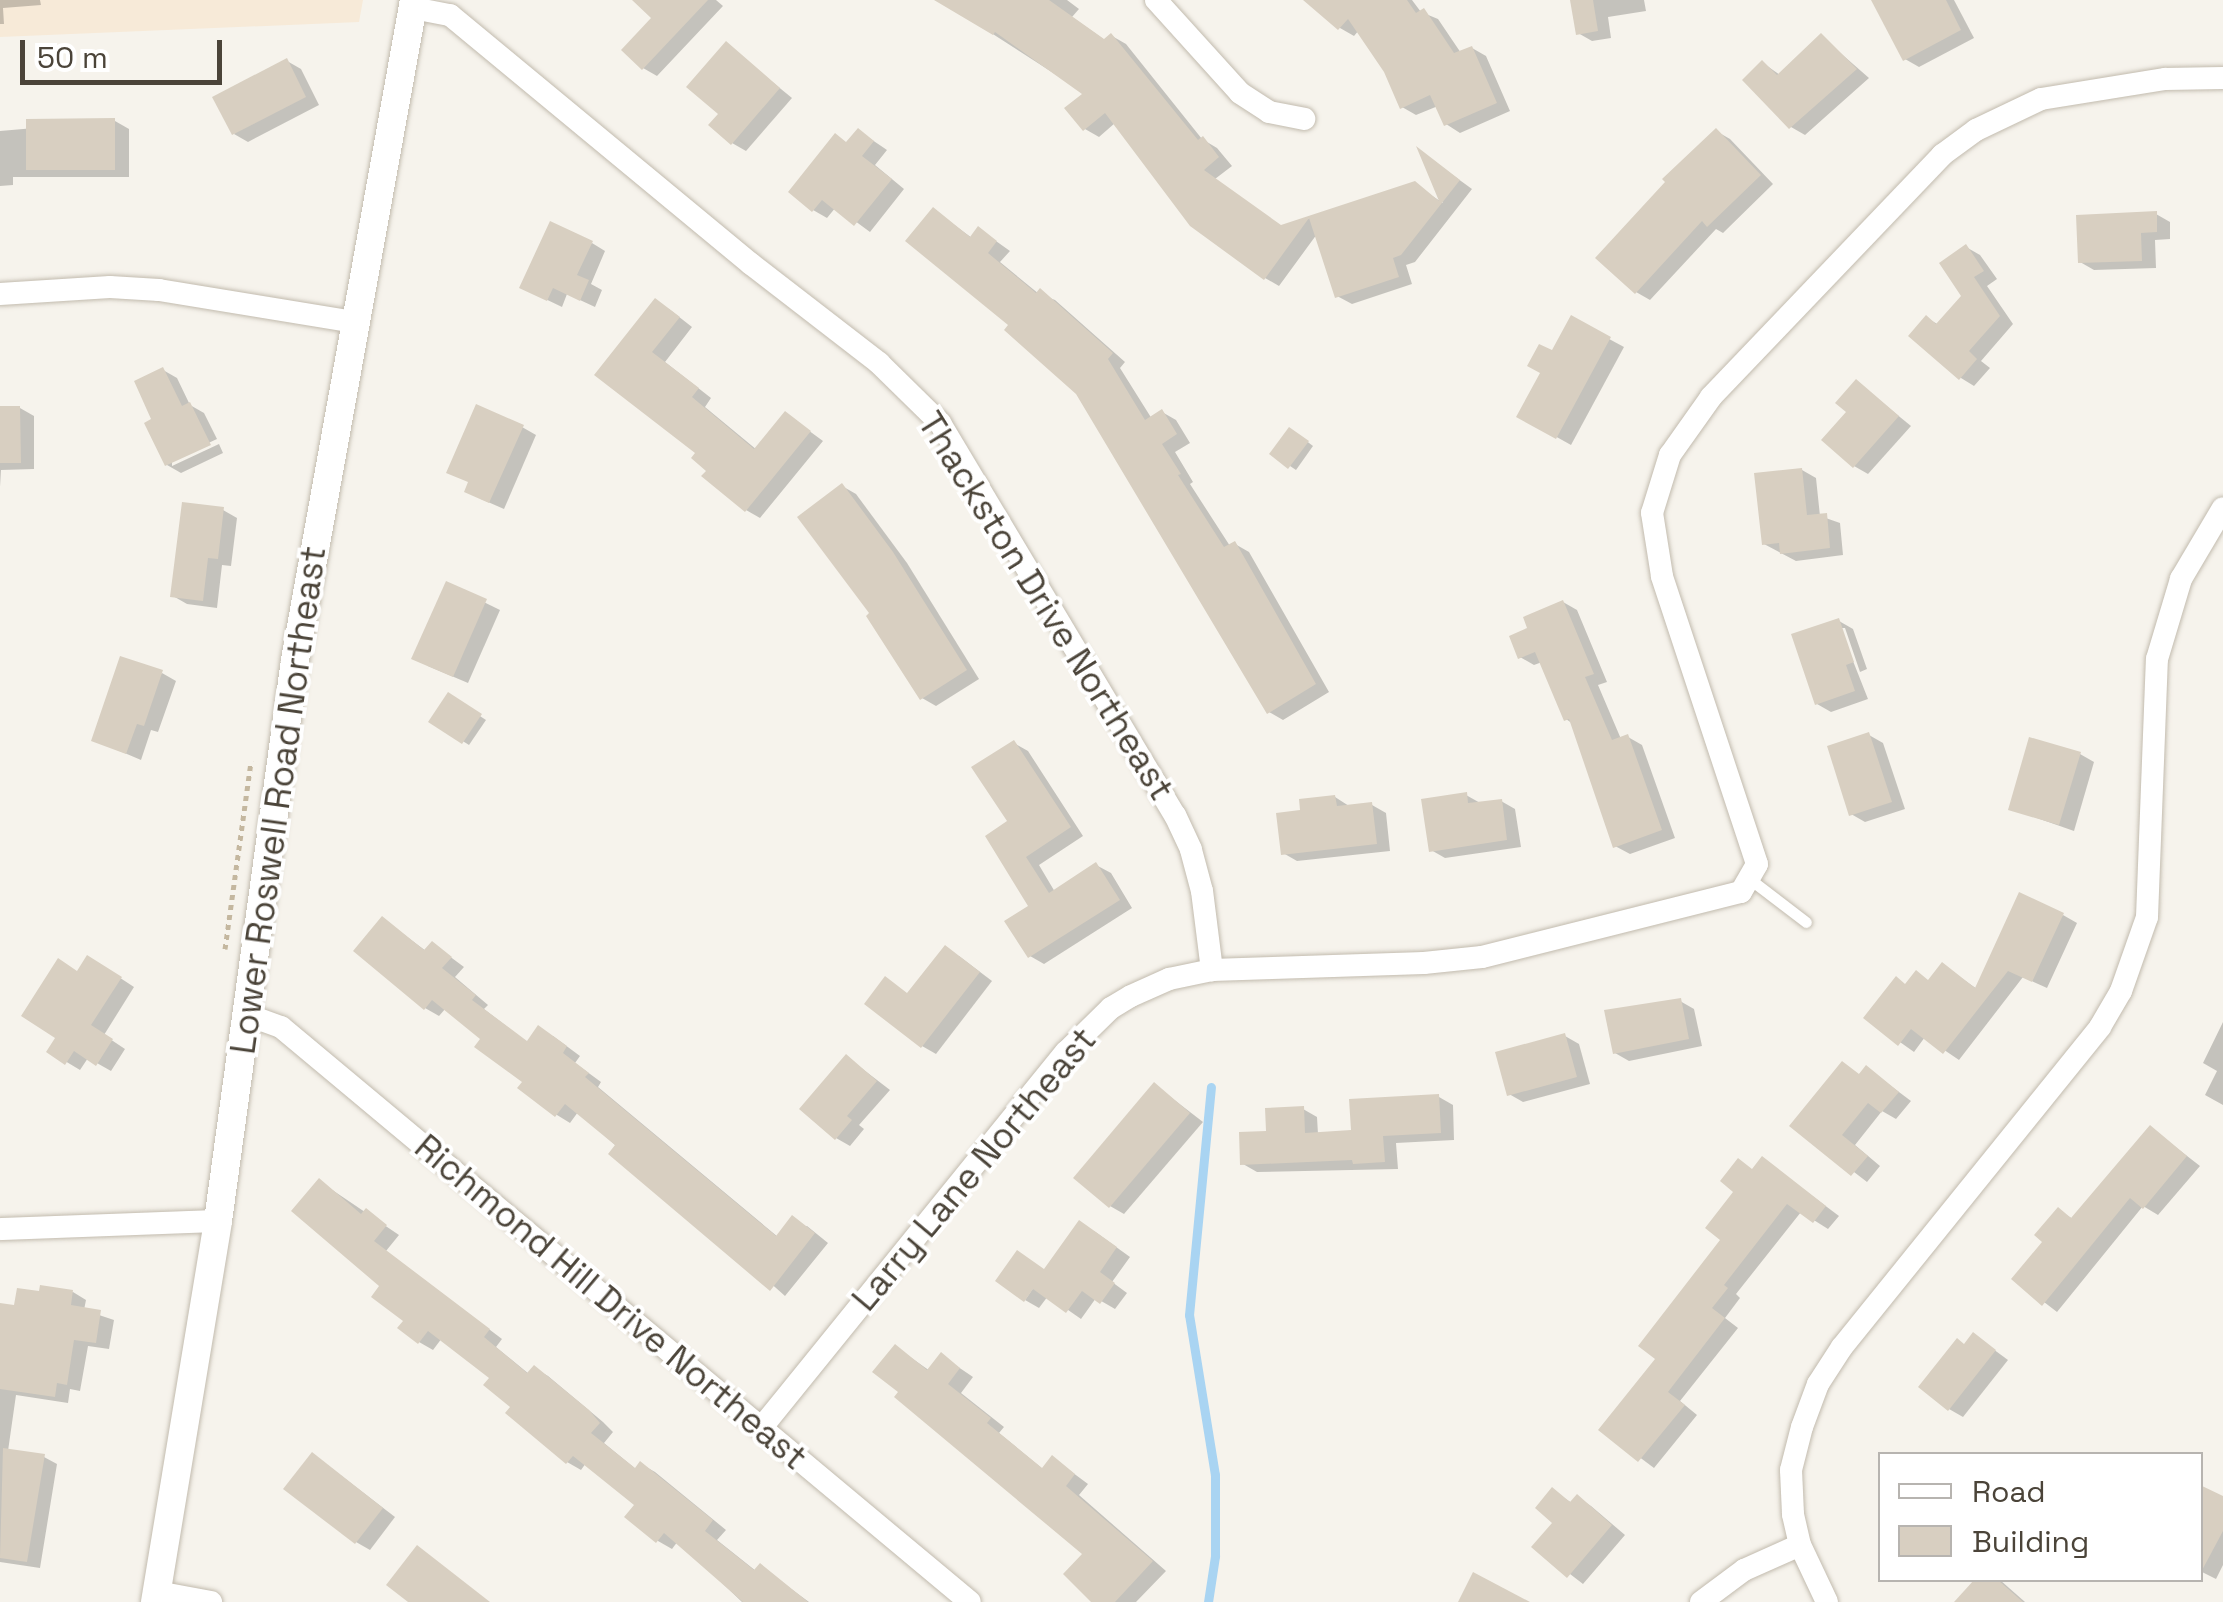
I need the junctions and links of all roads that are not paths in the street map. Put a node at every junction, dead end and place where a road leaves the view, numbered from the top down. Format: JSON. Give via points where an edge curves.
{"nodes":[{"id":1,"x":1156,"y":0,"type":"edge"},
{"id":2,"x":413,"y":4,"type":"edge"},
{"id":3,"x":2223,"y":78,"type":"edge"},
{"id":4,"x":1304,"y":120,"type":"dead end"},
{"id":5,"x":0,"y":294,"type":"edge"},
{"id":6,"x":354,"y":322,"type":"junction"},
{"id":7,"x":2223,"y":508,"type":"edge"},
{"id":8,"x":1752,"y":880,"type":"junction"},
{"id":9,"x":1806,"y":922,"type":"dead end"},
{"id":10,"x":1212,"y":970,"type":"junction"},
{"id":11,"x":245,"y":1014,"type":"junction"},
{"id":12,"x":218,"y":1221,"type":"junction"},
{"id":13,"x":0,"y":1229,"type":"edge"},
{"id":14,"x":762,"y":1428,"type":"junction"},
{"id":15,"x":1800,"y":1546,"type":"junction"},
{"id":16,"x":156,"y":1597,"type":"edge"},
{"id":17,"x":212,"y":1602,"type":"edge"},
{"id":18,"x":970,"y":1602,"type":"edge"},
{"id":19,"x":1701,"y":1602,"type":"edge"},
{"id":20,"x":1827,"y":1602,"type":"edge"}],
"edges":[{"from":1,"to":4,"type":"street","via":[[1240,93],[1270,112]]},
{"from":2,"to":6,"type":"street","name":"Lower Roswell Road Northeast"},
{"from":2,"to":10,"type":"street","name":"Thackston Drive Northeast","via":[[450,15],[879,363],[940,423],[1175,815],[1202,890]]},
{"from":3,"to":8,"type":"street","via":[[2165,78],[2041,99],[1976,130],[1942,155],[1711,398],[1670,455],[1652,514],[1662,576],[1754,851]]},
{"from":5,"to":6,"type":"street","via":[[159,290]]},
{"from":6,"to":11,"type":"street","name":"Lower Roswell Road Northeast","via":[[286,717]]},
{"from":7,"to":15,"type":"street","via":[[2181,579],[2157,659],[2148,899],[2122,990],[2100,1027],[1818,1384],[1791,1470]]},
{"from":8,"to":9,"type":"lane"},
{"from":8,"to":10,"type":"street","name":"Larry Lane Northeast","via":[[1726,898],[1482,957]]},
{"from":10,"to":14,"type":"street","name":"Larry Lane Northeast","via":[[1131,996],[1088,1028]]},
{"from":11,"to":12,"type":"street","name":"Lower Roswell Road Northeast"},
{"from":11,"to":14,"type":"street","name":"Richmond Hill Drive Northeast","via":[[281,1027]]},
{"from":12,"to":13,"type":"street"},
{"from":12,"to":16,"type":"street","name":"Lower Roswell Road Northeast"},
{"from":14,"to":18,"type":"street","name":"Richmond Hill Drive Northeast"},
{"from":15,"to":19,"type":"street","via":[[1744,1570]]},
{"from":15,"to":20,"type":"street"},
{"from":16,"to":17,"type":"street"}]}
